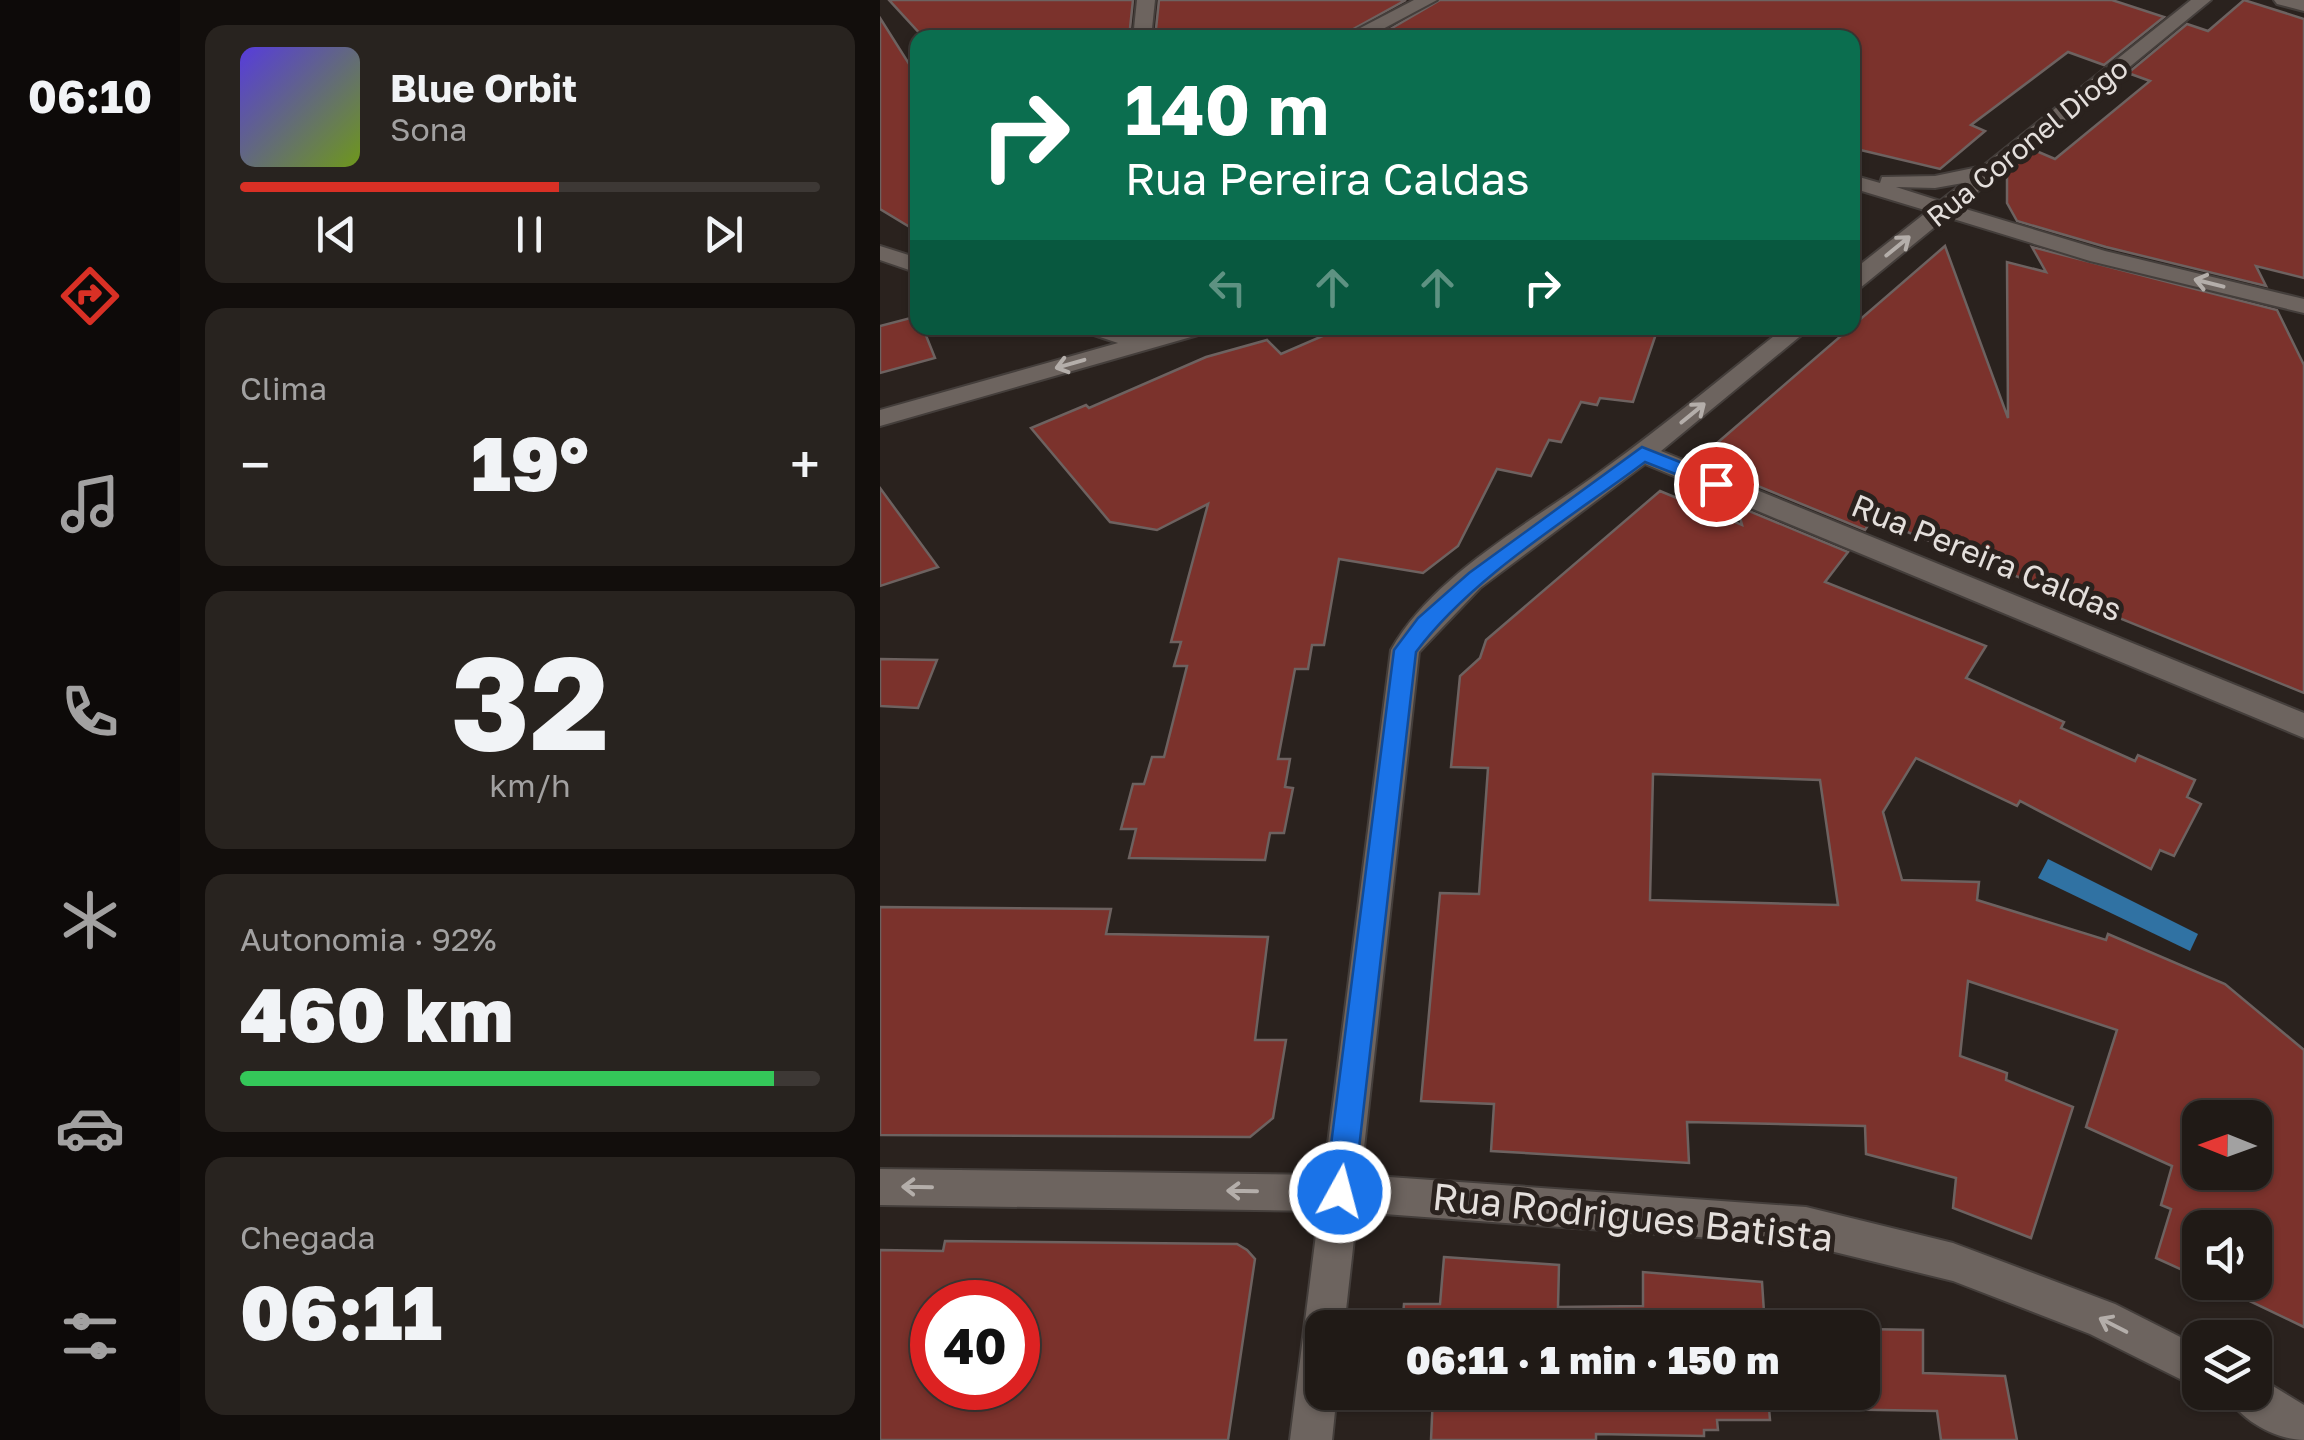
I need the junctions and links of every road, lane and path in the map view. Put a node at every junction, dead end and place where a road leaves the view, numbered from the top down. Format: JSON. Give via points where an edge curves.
{"nodes":[{"id":1,"x":1146,"y":0,"type":"edge"},
{"id":2,"x":1428,"y":0,"type":"edge"},
{"id":3,"x":2202,"y":0,"type":"edge"},
{"id":4,"x":2282,"y":0,"type":"edge"},
{"id":5,"x":2304,"y":6,"type":"edge"},
{"id":6,"x":1143,"y":30,"type":"edge"},
{"id":7,"x":1366,"y":30,"type":"edge"},
{"id":8,"x":1995,"y":170,"type":"junction"},
{"id":9,"x":1860,"y":179,"type":"edge"},
{"id":10,"x":1860,"y":182,"type":"edge"},
{"id":11,"x":1943,"y":209,"type":"junction"},
{"id":12,"x":880,"y":252,"type":"edge"},
{"id":13,"x":910,"y":263,"type":"edge"},
{"id":14,"x":1860,"y":276,"type":"edge"},
{"id":15,"x":2304,"y":306,"type":"edge"},
{"id":16,"x":1117,"y":335,"type":"edge"},
{"id":17,"x":1172,"y":335,"type":"edge"},
{"id":18,"x":1789,"y":335,"type":"edge"},
{"id":19,"x":1142,"y":343,"type":"junction"},
{"id":20,"x":880,"y":418,"type":"edge"},
{"id":21,"x":1642,"y":454,"type":"junction"},
{"id":22,"x":2304,"y":726,"type":"edge"},
{"id":23,"x":880,"y":1186,"type":"edge"},
{"id":24,"x":1340,"y":1192,"type":"junction"},
{"id":25,"x":1326,"y":1310,"type":"edge"},
{"id":26,"x":2182,"y":1360,"type":"edge"},
{"id":27,"x":2272,"y":1409,"type":"edge"},
{"id":28,"x":1314,"y":1410,"type":"edge"},
{"id":29,"x":2304,"y":1429,"type":"edge"},
{"id":30,"x":1311,"y":1440,"type":"edge"}],
"edges":[{"from":1,"to":6,"type":"street"},
{"from":2,"to":7,"type":"street"},
{"from":3,"to":8,"type":"street","name":"Rua Coronel Diogo"},
{"from":4,"to":5,"type":"street"},
{"from":8,"to":9,"type":"street","via":[[1934,182]]},
{"from":8,"to":11,"type":"street","name":"Rua Coronel Diogo"},
{"from":10,"to":11,"type":"street"},
{"from":14,"to":11,"type":"street","name":"Rua Coronel Diogo","one_way":true},
{"from":15,"to":11,"type":"street","one_way":true,"via":[[2098,256]]},
{"from":12,"to":13,"type":"street"},
{"from":16,"to":19,"type":"street"},
{"from":17,"to":19,"type":"street"},
{"from":21,"to":18,"type":"street","one_way":true},
{"from":19,"to":20,"type":"street","one_way":true},
{"from":21,"to":22,"type":"street","name":"Rua Pereira Caldas"},
{"from":21,"to":24,"type":"street","via":[[1476,578],[1405,650]]},
{"from":24,"to":23,"type":"street","name":"Rua Rodrigues Batista","one_way":true},
{"from":24,"to":25,"type":"street"},
{"from":26,"to":24,"type":"street","name":"Rua Rodrigues Batista","one_way":true,"via":[[2101,1318],[1953,1262],[1806,1226]]},
{"from":27,"to":29,"type":"street"},
{"from":28,"to":30,"type":"street"}]}
